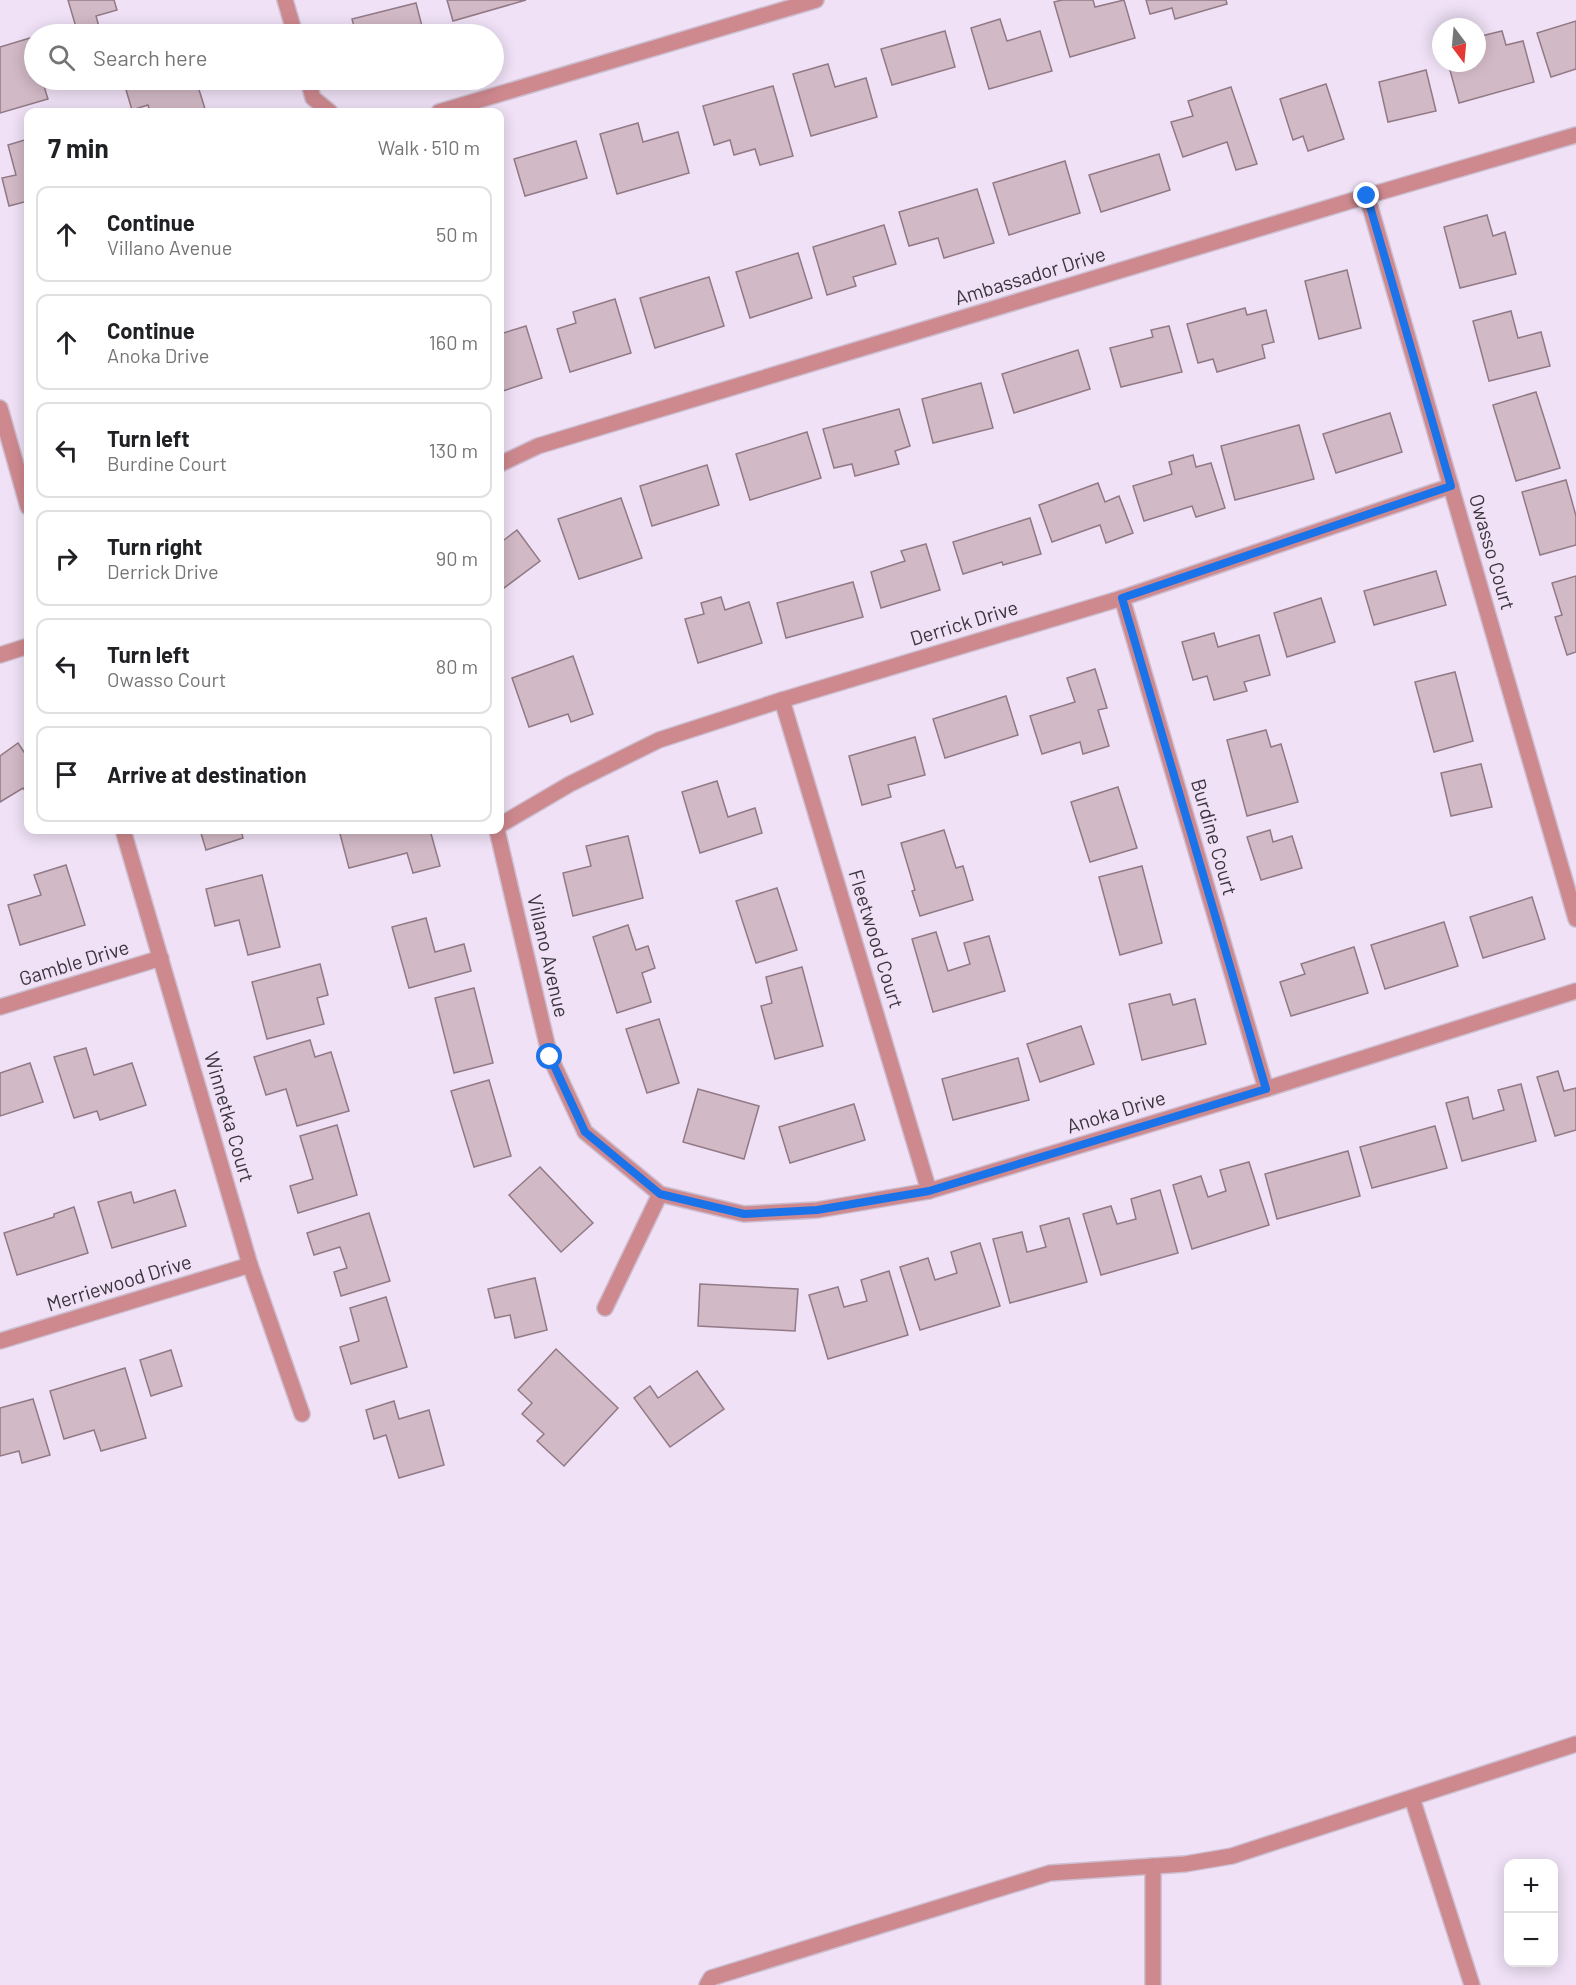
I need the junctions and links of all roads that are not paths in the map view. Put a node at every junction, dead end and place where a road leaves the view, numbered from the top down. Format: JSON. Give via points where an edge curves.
{"nodes":[{"id":1,"x":285,"y":0,"type":"edge"},
{"id":2,"x":816,"y":0,"type":"edge"},
{"id":3,"x":292,"y":24,"type":"edge"},
{"id":4,"x":311,"y":90,"type":"edge"},
{"id":5,"x":325,"y":108,"type":"edge"},
{"id":6,"x":452,"y":108,"type":"edge"},
{"id":7,"x":1576,"y":135,"type":"edge"},
{"id":8,"x":1367,"y":196,"type":"junction"},
{"id":9,"x":0,"y":408,"type":"edge"},
{"id":10,"x":504,"y":462,"type":"edge"},
{"id":11,"x":1451,"y":486,"type":"junction"},
{"id":12,"x":24,"y":493,"type":"edge"},
{"id":13,"x":1122,"y":598,"type":"junction"},
{"id":14,"x":24,"y":647,"type":"edge"},
{"id":15,"x":0,"y":655,"type":"edge"},
{"id":16,"x":782,"y":700,"type":"junction"},
{"id":17,"x":504,"y":823,"type":"edge"},
{"id":18,"x":124,"y":834,"type":"edge"},
{"id":19,"x":498,"y":834,"type":"edge"},
{"id":20,"x":1576,"y":919,"type":"edge"},
{"id":21,"x":161,"y":958,"type":"junction"},
{"id":22,"x":1576,"y":991,"type":"edge"},
{"id":23,"x":0,"y":1007,"type":"edge"},
{"id":24,"x":1266,"y":1089,"type":"junction"},
{"id":25,"x":929,"y":1191,"type":"junction"},
{"id":26,"x":660,"y":1194,"type":"junction"},
{"id":27,"x":250,"y":1265,"type":"junction"},
{"id":28,"x":605,"y":1308,"type":"dead end"},
{"id":29,"x":0,"y":1341,"type":"edge"},
{"id":30,"x":302,"y":1414,"type":"dead end"},
{"id":31,"x":1576,"y":1744,"type":"edge"},
{"id":32,"x":1412,"y":1798,"type":"junction"},
{"id":33,"x":1153,"y":1866,"type":"junction"},
{"id":34,"x":707,"y":1985,"type":"edge"},
{"id":35,"x":1153,"y":1985,"type":"edge"},
{"id":36,"x":1472,"y":1985,"type":"edge"}],
"edges":[{"from":1,"to":3,"type":"street"},
{"from":2,"to":6,"type":"street"},
{"from":4,"to":5,"type":"street","via":[[313,98]]},
{"from":7,"to":8,"type":"street","name":"Ambassador Drive"},
{"from":8,"to":10,"type":"street","name":"Ambassador Drive","via":[[538,446]]},
{"from":8,"to":11,"type":"street","name":"Owasso Court"},
{"from":9,"to":12,"type":"street"},
{"from":11,"to":13,"type":"street","name":"Derrick Drive"},
{"from":11,"to":20,"type":"street","name":"Owasso Court"},
{"from":13,"to":16,"type":"street","name":"Derrick Drive"},
{"from":13,"to":24,"type":"street","name":"Burdine Court"},
{"from":14,"to":15,"type":"street"},
{"from":16,"to":17,"type":"street","name":"Derrick Drive","via":[[659,740],[570,784]]},
{"from":16,"to":25,"type":"street","name":"Fleetwood Court"},
{"from":18,"to":21,"type":"street","name":"Winnetka Court"},
{"from":19,"to":26,"type":"street","name":"Villano Avenue","via":[[550,1057],[585,1132]]},
{"from":21,"to":23,"type":"street","name":"Gamble Drive"},
{"from":21,"to":27,"type":"street","name":"Winnetka Court"},
{"from":22,"to":24,"type":"street","name":"Anoka Drive"},
{"from":24,"to":25,"type":"street","name":"Anoka Drive"},
{"from":25,"to":26,"type":"street","name":"Anoka Drive","via":[[817,1210],[744,1214]]},
{"from":26,"to":28,"type":"street"},
{"from":27,"to":29,"type":"street","name":"Merriewood Drive"},
{"from":27,"to":30,"type":"street","name":"Winnetka Court"},
{"from":31,"to":32,"type":"street"},
{"from":32,"to":33,"type":"street","via":[[1232,1856]]},
{"from":32,"to":36,"type":"street"},
{"from":33,"to":34,"type":"street","via":[[1050,1873],[711,1978]]},
{"from":33,"to":35,"type":"street"}]}
